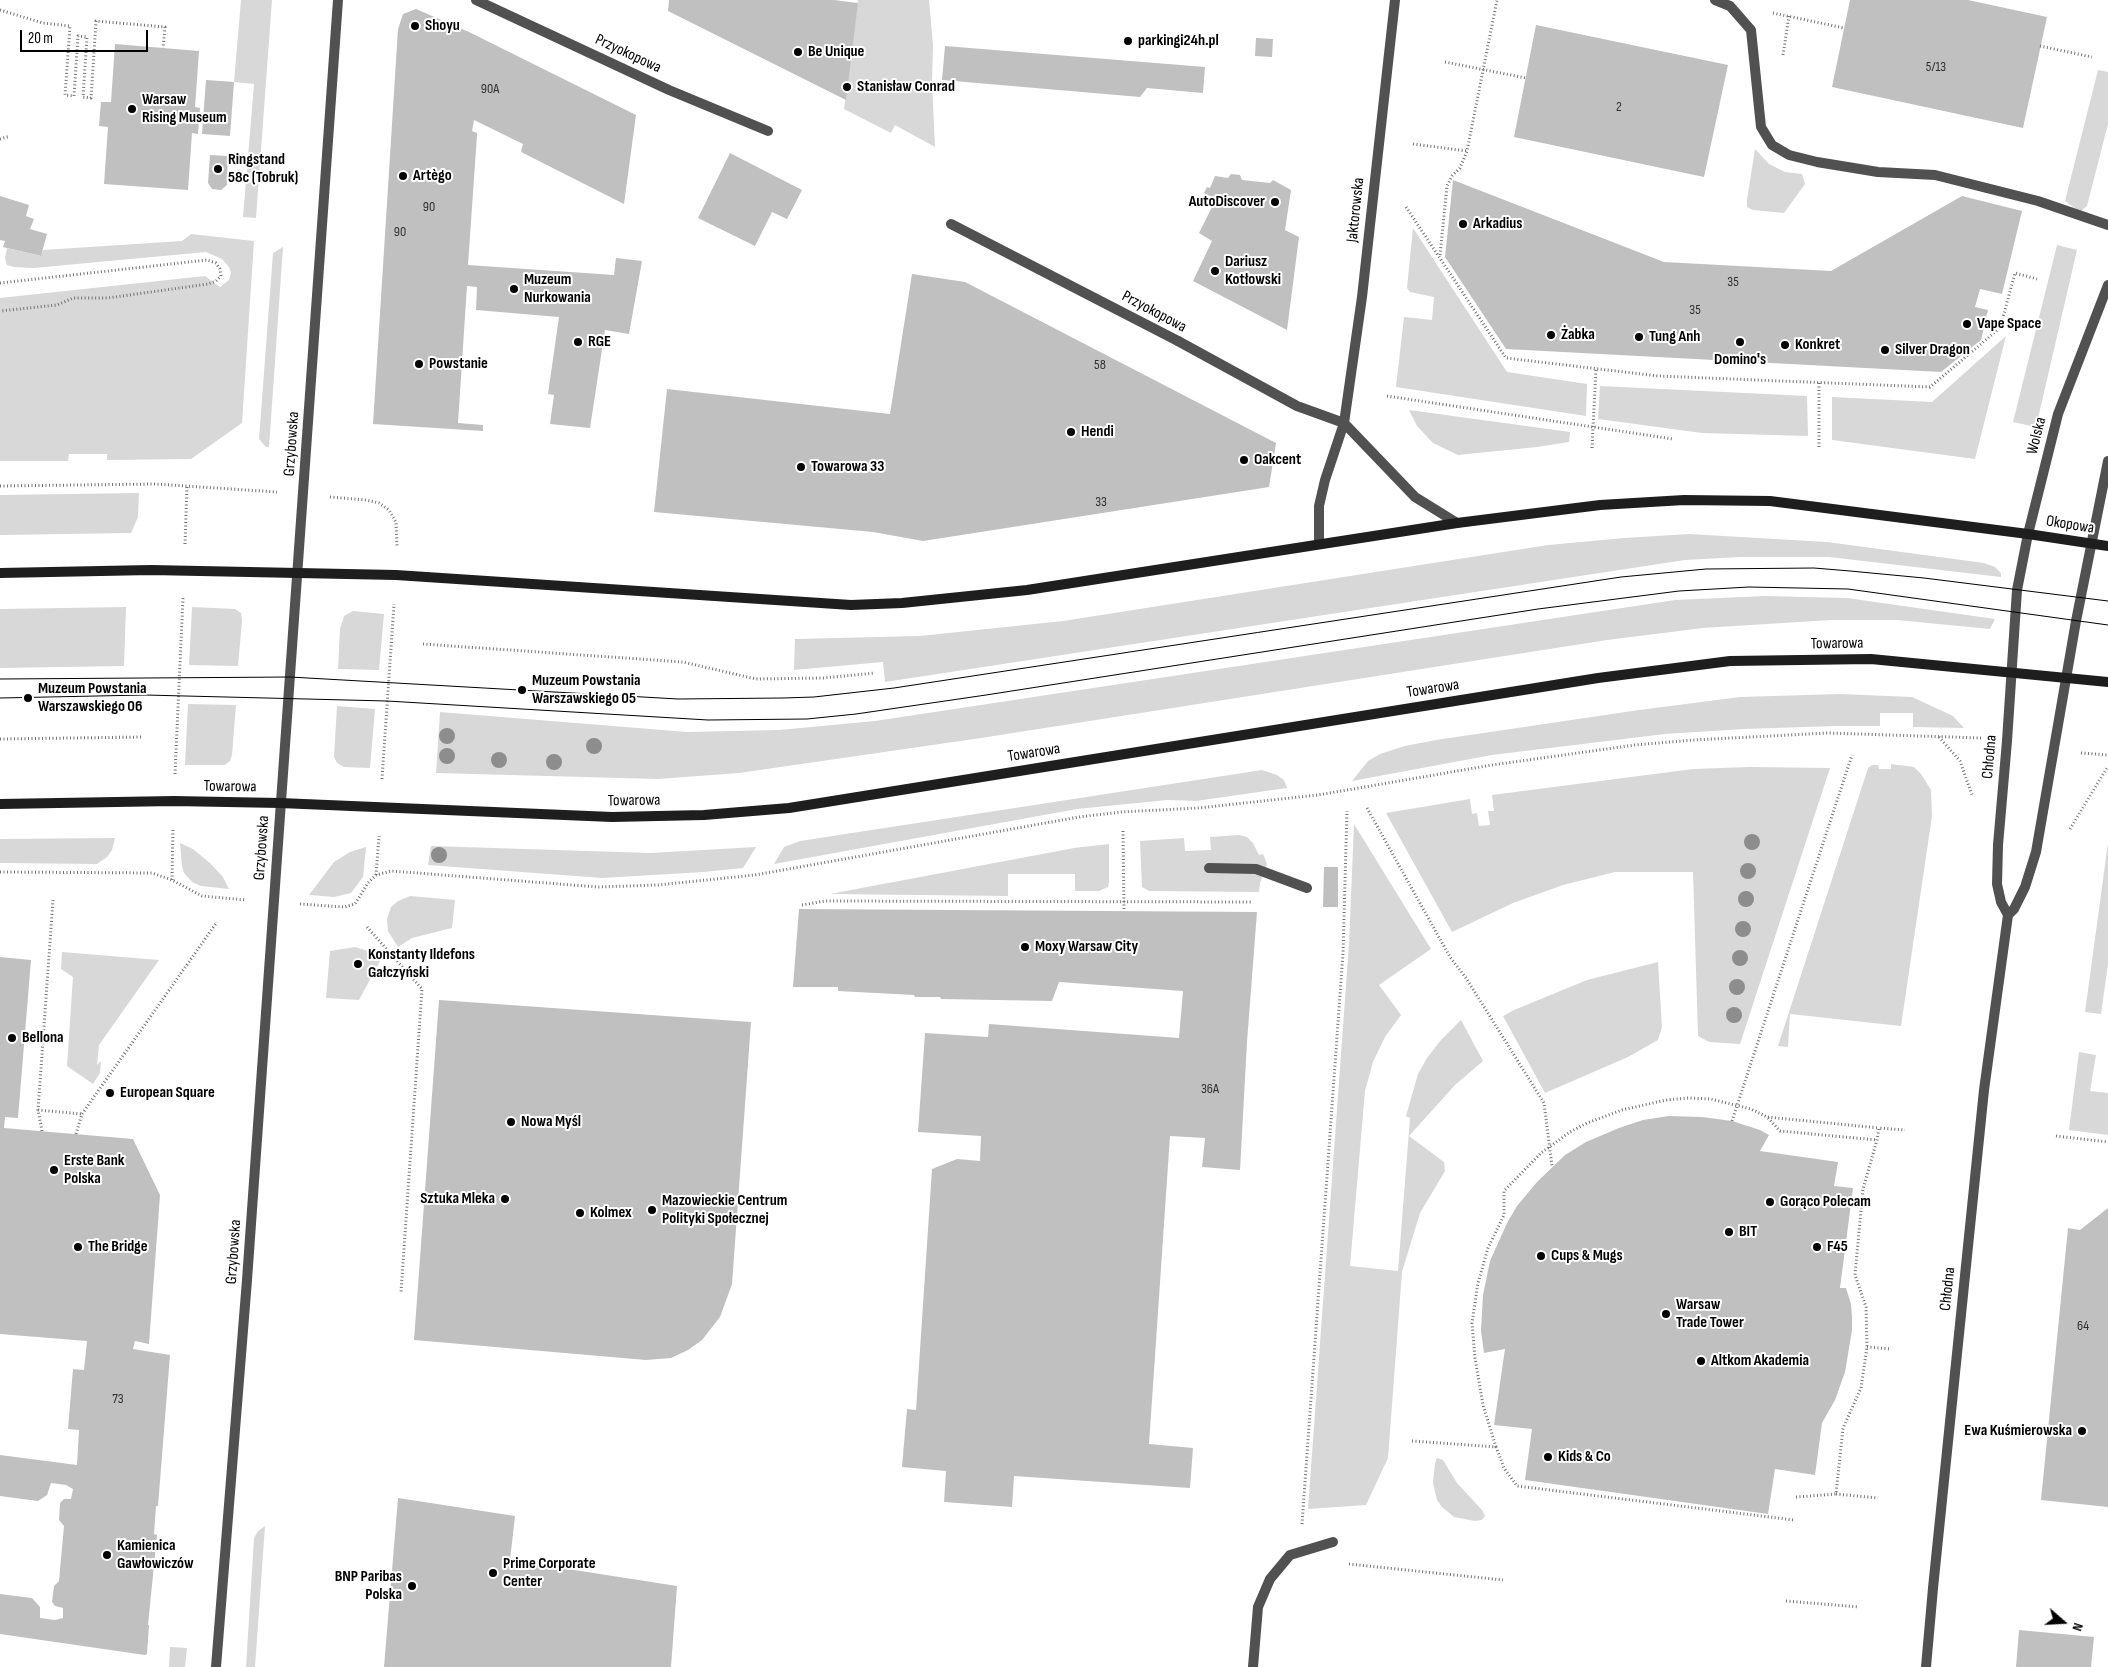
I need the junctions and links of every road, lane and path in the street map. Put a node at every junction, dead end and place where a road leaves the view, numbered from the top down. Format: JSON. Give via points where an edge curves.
{"nodes":[{"id":1,"x":338,"y":0,"type":"edge"},
{"id":2,"x":476,"y":0,"type":"edge"},
{"id":3,"x":1395,"y":0,"type":"edge"},
{"id":4,"x":1497,"y":0,"type":"edge"},
{"id":5,"x":1715,"y":0,"type":"edge"},
{"id":6,"x":0,"y":10,"type":"edge"},
{"id":7,"x":1766,"y":12,"type":"dead end"},
{"id":8,"x":1844,"y":28,"type":"dead end"},
{"id":9,"x":2040,"y":46,"type":"dead end"},
{"id":10,"x":163,"y":48,"type":"dead end"},
{"id":11,"x":2092,"y":57,"type":"dead end"},
{"id":12,"x":1445,"y":62,"type":"dead end"},
{"id":13,"x":1483,"y":69,"type":"junction"},
{"id":14,"x":1526,"y":78,"type":"dead end"},
{"id":15,"x":768,"y":131,"type":"dead end"},
{"id":16,"x":10,"y":136,"type":"dead end"},
{"id":17,"x":0,"y":139,"type":"edge"},
{"id":18,"x":1413,"y":144,"type":"dead end"},
{"id":19,"x":1466,"y":151,"type":"junction"},
{"id":20,"x":1406,"y":207,"type":"dead end"},
{"id":21,"x":951,"y":224,"type":"dead end"},
{"id":22,"x":2108,"y":225,"type":"edge"},
{"id":23,"x":1439,"y":256,"type":"junction"},
{"id":24,"x":2036,"y":279,"type":"dead end"},
{"id":25,"x":0,"y":283,"type":"edge"},
{"id":26,"x":2108,"y":285,"type":"edge"},
{"id":27,"x":0,"y":311,"type":"edge"},
{"id":28,"x":1596,"y":369,"type":"junction"},
{"id":29,"x":1819,"y":383,"type":"junction"},
{"id":30,"x":1387,"y":396,"type":"dead end"},
{"id":31,"x":1344,"y":423,"type":"junction"},
{"id":32,"x":1593,"y":427,"type":"junction"},
{"id":33,"x":1673,"y":439,"type":"dead end"},
{"id":34,"x":1819,"y":447,"type":"dead end"},
{"id":35,"x":1592,"y":448,"type":"dead end"},
{"id":36,"x":2108,"y":461,"type":"edge"},
{"id":37,"x":0,"y":486,"type":"edge"},
{"id":38,"x":187,"y":486,"type":"junction"},
{"id":39,"x":261,"y":491,"type":"dead end"},
{"id":40,"x":354,"y":499,"type":"dead end"},
{"id":41,"x":1457,"y":523,"type":"junction"},
{"id":42,"x":2028,"y":534,"type":"junction"},
{"id":43,"x":186,"y":536,"type":"dead end"},
{"id":44,"x":398,"y":539,"type":"dead end"},
{"id":45,"x":1319,"y":544,"type":"junction"},
{"id":46,"x":2092,"y":544,"type":"junction"},
{"id":47,"x":2108,"y":546,"type":"edge"},
{"id":48,"x":298,"y":572,"type":"junction"},
{"id":49,"x":0,"y":573,"type":"edge"},
{"id":50,"x":2017,"y":600,"type":"joint"},
{"id":51,"x":182,"y":602,"type":"dead end"},
{"id":52,"x":394,"y":607,"type":"dead end"},
{"id":53,"x":423,"y":644,"type":"dead end"},
{"id":54,"x":2012,"y":672,"type":"junction"},
{"id":55,"x":875,"y":673,"type":"dead end"},
{"id":56,"x":2066,"y":677,"type":"junction"},
{"id":57,"x":2108,"y":682,"type":"edge"},
{"id":58,"x":1938,"y":736,"type":"junction"},
{"id":59,"x":143,"y":737,"type":"dead end"},
{"id":60,"x":1978,"y":738,"type":"dead end"},
{"id":61,"x":0,"y":739,"type":"edge"},
{"id":62,"x":2085,"y":753,"type":"dead end"},
{"id":63,"x":1852,"y":755,"type":"dead end"},
{"id":64,"x":2108,"y":755,"type":"edge"},
{"id":65,"x":2108,"y":766,"type":"edge"},
{"id":66,"x":176,"y":770,"type":"dead end"},
{"id":67,"x":382,"y":774,"type":"dead end"},
{"id":68,"x":1973,"y":796,"type":"dead end"},
{"id":69,"x":280,"y":803,"type":"junction"},
{"id":70,"x":0,"y":804,"type":"edge"},
{"id":71,"x":1367,"y":808,"type":"dead end"},
{"id":72,"x":1347,"y":811,"type":"dead end"},
{"id":73,"x":1123,"y":831,"type":"dead end"},
{"id":74,"x":2068,"y":831,"type":"dead end"},
{"id":75,"x":173,"y":836,"type":"dead end"},
{"id":76,"x":378,"y":838,"type":"dead end"},
{"id":77,"x":1209,"y":868,"type":"dead end"},
{"id":78,"x":0,"y":872,"type":"edge"},
{"id":79,"x":376,"y":875,"type":"junction"},
{"id":80,"x":172,"y":880,"type":"junction"},
{"id":81,"x":1307,"y":888,"type":"dead end"},
{"id":82,"x":53,"y":900,"type":"dead end"},
{"id":83,"x":239,"y":900,"type":"dead end"},
{"id":84,"x":1124,"y":902,"type":"junction"},
{"id":85,"x":1252,"y":902,"type":"dead end"},
{"id":86,"x":303,"y":905,"type":"dead end"},
{"id":87,"x":802,"y":905,"type":"dead end"},
{"id":88,"x":1124,"y":911,"type":"dead end"},
{"id":89,"x":2008,"y":915,"type":"junction"},
{"id":90,"x":217,"y":922,"type":"dead end"},
{"id":91,"x":367,"y":927,"type":"dead end"},
{"id":92,"x":1737,"y":1105,"type":"junction"},
{"id":93,"x":38,"y":1110,"type":"junction"},
{"id":94,"x":82,"y":1114,"type":"junction"},
{"id":95,"x":1768,"y":1117,"type":"junction"},
{"id":96,"x":1732,"y":1121,"type":"dead end"},
{"id":97,"x":1878,"y":1128,"type":"junction"},
{"id":98,"x":1905,"y":1130,"type":"dead end"},
{"id":99,"x":42,"y":1131,"type":"dead end"},
{"id":100,"x":76,"y":1134,"type":"dead end"},
{"id":101,"x":2056,"y":1136,"type":"dead end"},
{"id":102,"x":1877,"y":1140,"type":"junction"},
{"id":103,"x":2108,"y":1142,"type":"edge"},
{"id":104,"x":1549,"y":1146,"type":"junction"},
{"id":105,"x":1552,"y":1166,"type":"dead end"},
{"id":106,"x":401,"y":1292,"type":"dead end"},
{"id":107,"x":1867,"y":1347,"type":"junction"},
{"id":108,"x":1891,"y":1349,"type":"dead end"},
{"id":109,"x":1412,"y":1441,"type":"dead end"},
{"id":110,"x":1496,"y":1447,"type":"junction"},
{"id":111,"x":1836,"y":1494,"type":"junction"},
{"id":112,"x":1796,"y":1498,"type":"dead end"},
{"id":113,"x":1878,"y":1498,"type":"dead end"},
{"id":114,"x":1794,"y":1520,"type":"dead end"},
{"id":115,"x":1333,"y":1542,"type":"dead end"},
{"id":116,"x":1300,"y":1553,"type":"junction"},
{"id":117,"x":1344,"y":1564,"type":"dead end"},
{"id":118,"x":1502,"y":1580,"type":"dead end"},
{"id":119,"x":1786,"y":1601,"type":"dead end"},
{"id":120,"x":1859,"y":1607,"type":"dead end"},
{"id":121,"x":216,"y":1667,"type":"edge"},
{"id":122,"x":1253,"y":1667,"type":"edge"},
{"id":123,"x":1926,"y":1667,"type":"edge"}],
"edges":[{"from":1,"to":48,"type":"street","name":"Grzybowska"},
{"from":2,"to":15,"type":"street","name":"Przyokopowa","via":[[669,90]]},
{"from":3,"to":31,"type":"street","name":"Jaktorowska","via":[[1362,298]]},
{"from":4,"to":13,"type":"path"},
{"from":5,"to":22,"type":"street","via":[[1730,6],[1751,30],[1761,126],[1772,145],[1789,155],[1878,172],[1935,175],[2038,201]]},
{"from":6,"to":10,"type":"path","via":[[43,23],[70,26],[65,95],[74,96],[78,36],[87,37],[83,97],[91,98],[96,21],[165,27]]},
{"from":7,"to":8,"type":"path"},
{"from":9,"to":11,"type":"path"},
{"from":12,"to":13,"type":"path"},
{"from":13,"to":14,"type":"path"},
{"from":13,"to":19,"type":"path"},
{"from":16,"to":17,"type":"path"},
{"from":18,"to":19,"type":"path"},
{"from":19,"to":23,"type":"path","via":[[1460,168],[1447,186]]},
{"from":20,"to":23,"type":"path"},
{"from":21,"to":31,"type":"street","name":"Przyokopowa","via":[[1297,406]]},
{"from":23,"to":28,"type":"path","via":[[1506,358]]},
{"from":24,"to":29,"type":"path","via":[[2014,273],[2000,328],[1930,388]]},
{"from":25,"to":27,"type":"path","via":[[207,260],[216,263],[220,269],[220,276],[208,284],[108,298],[73,298],[57,306]]},
{"from":26,"to":42,"type":"street","name":"Wolska","via":[[2058,414]]},
{"from":28,"to":29,"type":"path","via":[[1658,376]]},
{"from":28,"to":32,"type":"path"},
{"from":29,"to":34,"type":"path"},
{"from":30,"to":32,"type":"path"},
{"from":31,"to":41,"type":"street","via":[[1415,497]]},
{"from":31,"to":45,"type":"street","name":"Jaktorowska","via":[[1319,506]]},
{"from":32,"to":33,"type":"path"},
{"from":32,"to":35,"type":"path"},
{"from":36,"to":46,"type":"street"},
{"from":37,"to":38,"type":"path"},
{"from":38,"to":39,"type":"path"},
{"from":38,"to":43,"type":"path"},
{"from":40,"to":44,"type":"path","via":[[378,503],[390,510],[396,522]]},
{"from":41,"to":42,"type":"main road","via":[[1600,505],[1684,500],[1750,501]]},
{"from":41,"to":45,"type":"main road"},
{"from":42,"to":46,"type":"main road","name":"Okopowa"},
{"from":42,"to":50,"type":"street","name":"Wolska"},
{"from":45,"to":48,"type":"main road","via":[[1027,590],[953,599],[851,604],[467,579]]},
{"from":46,"to":47,"type":"main road","name":"Okopowa"},
{"from":46,"to":56,"type":"street","name":"Chłodna"},
{"from":48,"to":49,"type":"main road"},
{"from":48,"to":69,"type":"street","name":"Grzybowska"},
{"from":50,"to":54,"type":"street","name":"Chłodna"},
{"from":51,"to":66,"type":"path"},
{"from":52,"to":67,"type":"path"},
{"from":53,"to":55,"type":"path","via":[[683,662],[756,679]]},
{"from":54,"to":56,"type":"main road","name":"Towarowa"},
{"from":54,"to":69,"type":"main road","name":"Towarowa","via":[[1871,659],[1730,661],[1598,678],[788,808],[704,815],[612,817]]},
{"from":54,"to":89,"type":"street","name":"Chłodna","via":[[1997,884]]},
{"from":56,"to":57,"type":"main road"},
{"from":56,"to":89,"type":"street","name":"Chłodna","via":[[2031,872],[2018,903]]},
{"from":58,"to":60,"type":"path"},
{"from":58,"to":68,"type":"path","via":[[1960,761]]},
{"from":58,"to":79,"type":"path","via":[[1828,734],[1635,745],[1492,765],[1318,795],[1088,816],[773,873],[658,885],[598,887],[399,871]]},
{"from":59,"to":61,"type":"path"},
{"from":62,"to":64,"type":"path"},
{"from":63,"to":92,"type":"path"},
{"from":65,"to":74,"type":"path"},
{"from":69,"to":70,"type":"main road","name":"Towarowa"},
{"from":69,"to":121,"type":"street","name":"Grzybowska","via":[[248,1280]]},
{"from":71,"to":104,"type":"path","via":[[1450,957],[1544,1104]]},
{"from":72,"to":116,"type":"path","via":[[1343,953]]},
{"from":73,"to":84,"type":"path"},
{"from":75,"to":80,"type":"path"},
{"from":76,"to":79,"type":"path"},
{"from":77,"to":81,"type":"street","via":[[1256,869]]},
{"from":78,"to":80,"type":"path","via":[[152,873]]},
{"from":79,"to":86,"type":"path","via":[[355,904],[344,907]]},
{"from":80,"to":83,"type":"path","via":[[202,896]]},
{"from":82,"to":93,"type":"path"},
{"from":84,"to":85,"type":"path"},
{"from":84,"to":87,"type":"path","via":[[825,901]]},
{"from":84,"to":88,"type":"path"},
{"from":89,"to":123,"type":"street","name":"Chłodna","via":[[1984,1090]]},
{"from":90,"to":94,"type":"path"},
{"from":91,"to":106,"type":"path","via":[[422,990]]},
{"from":92,"to":95,"type":"path"},
{"from":92,"to":96,"type":"path"},
{"from":92,"to":104,"type":"path","via":[[1711,1098],[1666,1100],[1622,1110],[1587,1123]]},
{"from":93,"to":94,"type":"path"},
{"from":93,"to":99,"type":"path"},
{"from":94,"to":100,"type":"path"},
{"from":95,"to":97,"type":"path"},
{"from":95,"to":102,"type":"path","via":[[1780,1132]]},
{"from":97,"to":98,"type":"path"},
{"from":97,"to":102,"type":"path"},
{"from":101,"to":103,"type":"path"},
{"from":102,"to":107,"type":"path","via":[[1863,1189],[1855,1275],[1866,1307]]},
{"from":104,"to":105,"type":"path"},
{"from":104,"to":110,"type":"path","via":[[1504,1191],[1504,1215],[1488,1248],[1478,1283],[1472,1323],[1475,1358],[1483,1405]]},
{"from":107,"to":108,"type":"path"},
{"from":107,"to":111,"type":"path","via":[[1862,1388],[1843,1428]]},
{"from":109,"to":110,"type":"path"},
{"from":110,"to":114,"type":"path","via":[[1504,1468],[1517,1486]]},
{"from":111,"to":112,"type":"path"},
{"from":111,"to":113,"type":"path"},
{"from":115,"to":116,"type":"street"},
{"from":116,"to":122,"type":"street","via":[[1290,1555],[1270,1579],[1258,1607]]},
{"from":117,"to":118,"type":"path"},
{"from":119,"to":120,"type":"path"}]}
